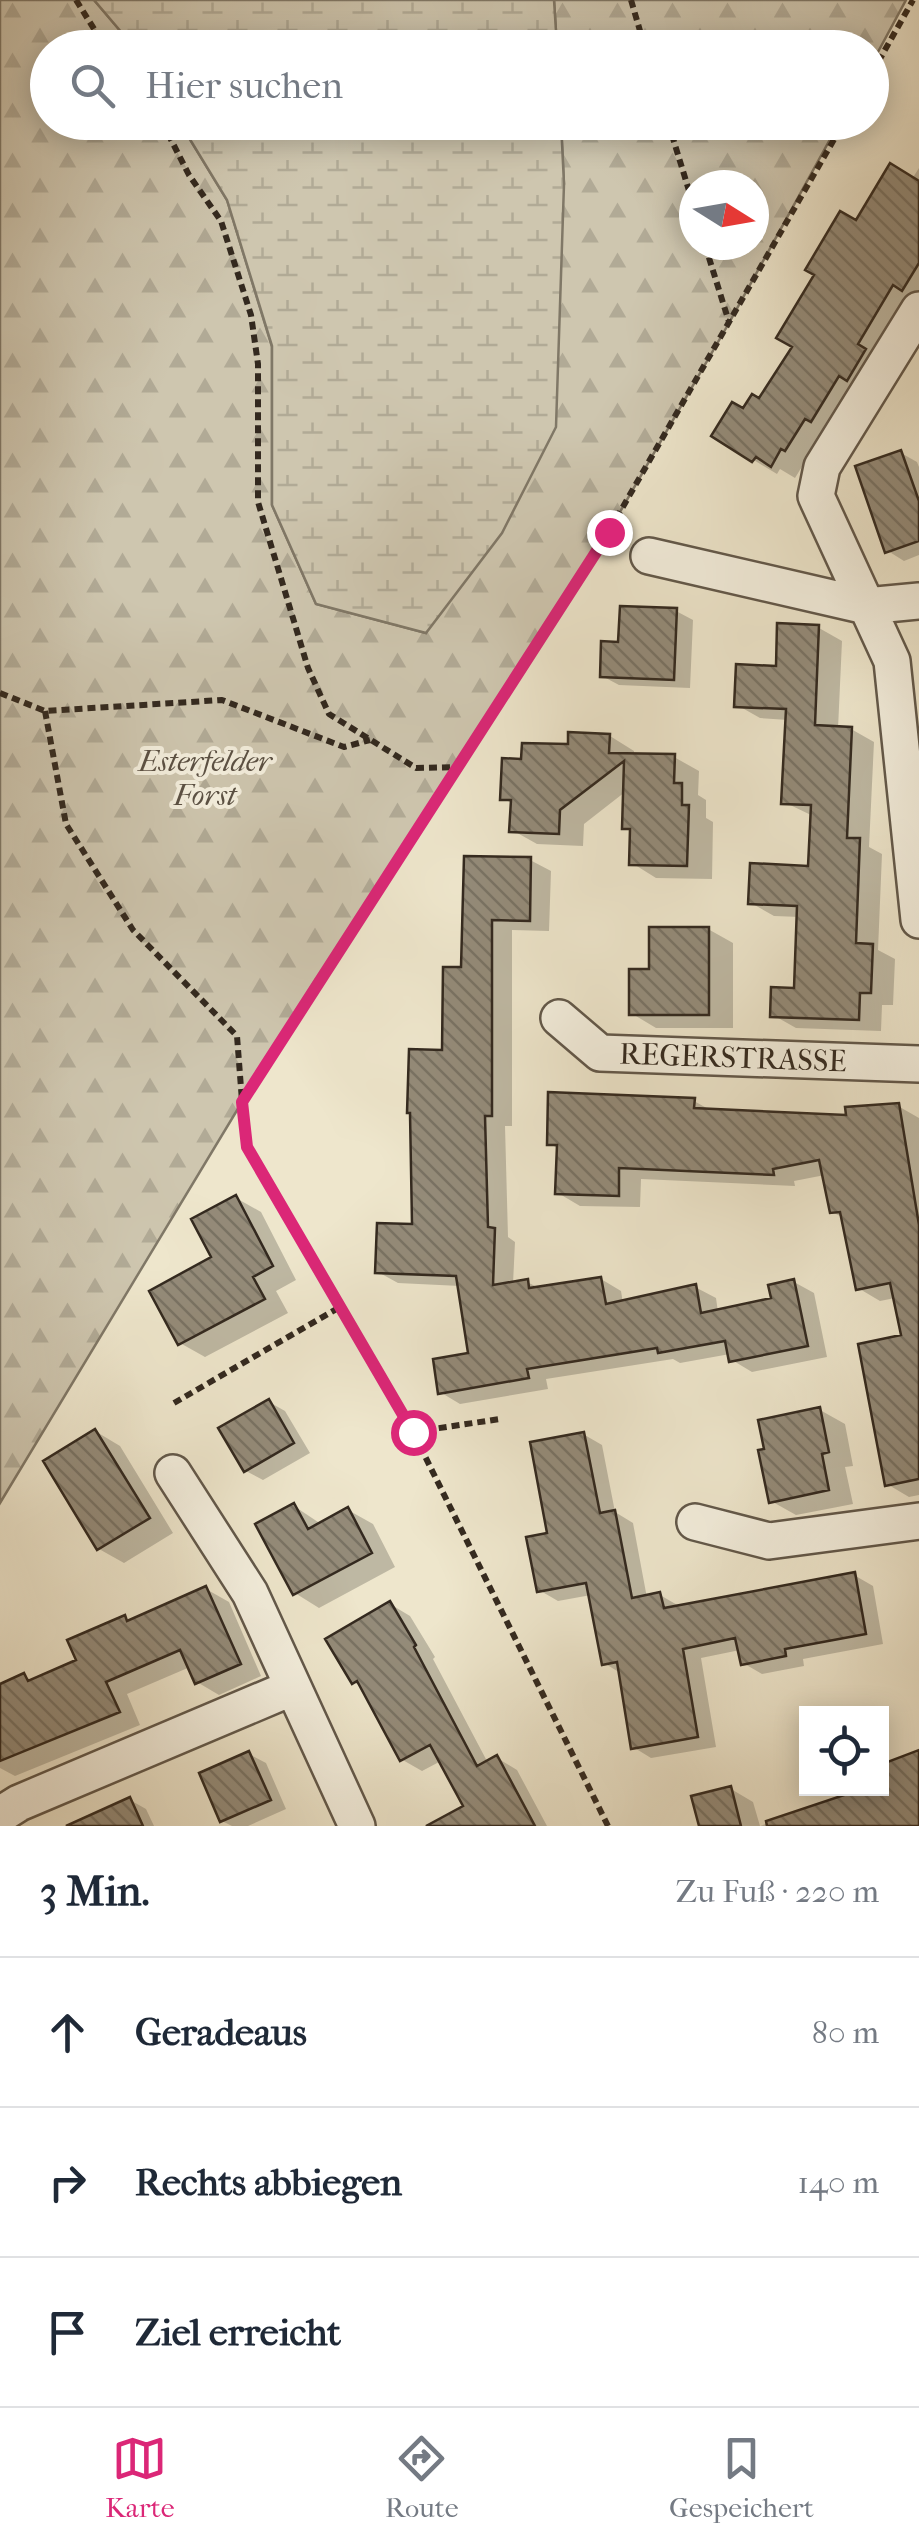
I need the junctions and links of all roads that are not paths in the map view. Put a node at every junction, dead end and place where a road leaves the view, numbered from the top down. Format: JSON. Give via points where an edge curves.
{"nodes":[{"id":1,"x":919,"y":310,"type":"edge"},
{"id":2,"x":650,"y":556,"type":"dead end"},
{"id":3,"x":919,"y":601,"type":"edge"},
{"id":4,"x":866,"y":606,"type":"junction"},
{"id":5,"x":919,"y":920,"type":"edge"},
{"id":6,"x":559,"y":1018,"type":"dead end"},
{"id":7,"x":919,"y":1064,"type":"edge"},
{"id":8,"x":173,"y":1473,"type":"dead end"},
{"id":9,"x":919,"y":1521,"type":"edge"},
{"id":10,"x":695,"y":1522,"type":"dead end"},
{"id":11,"x":291,"y":1688,"type":"junction"},
{"id":12,"x":0,"y":1815,"type":"edge"},
{"id":13,"x":357,"y":1826,"type":"edge"}],
"edges":[{"from":1,"to":4,"type":"street","via":[[822,467],[816,496]]},
{"from":2,"to":4,"type":"street"},
{"from":3,"to":4,"type":"street"},
{"from":4,"to":5,"type":"street","via":[[892,661]]},
{"from":6,"to":7,"type":"street","name":"REGERSTRASSE","via":[[600,1052]]},
{"from":8,"to":11,"type":"street","via":[[250,1593]]},
{"from":9,"to":10,"type":"street","via":[[769,1540]]},
{"from":11,"to":12,"type":"street"},
{"from":11,"to":13,"type":"street"}]}
